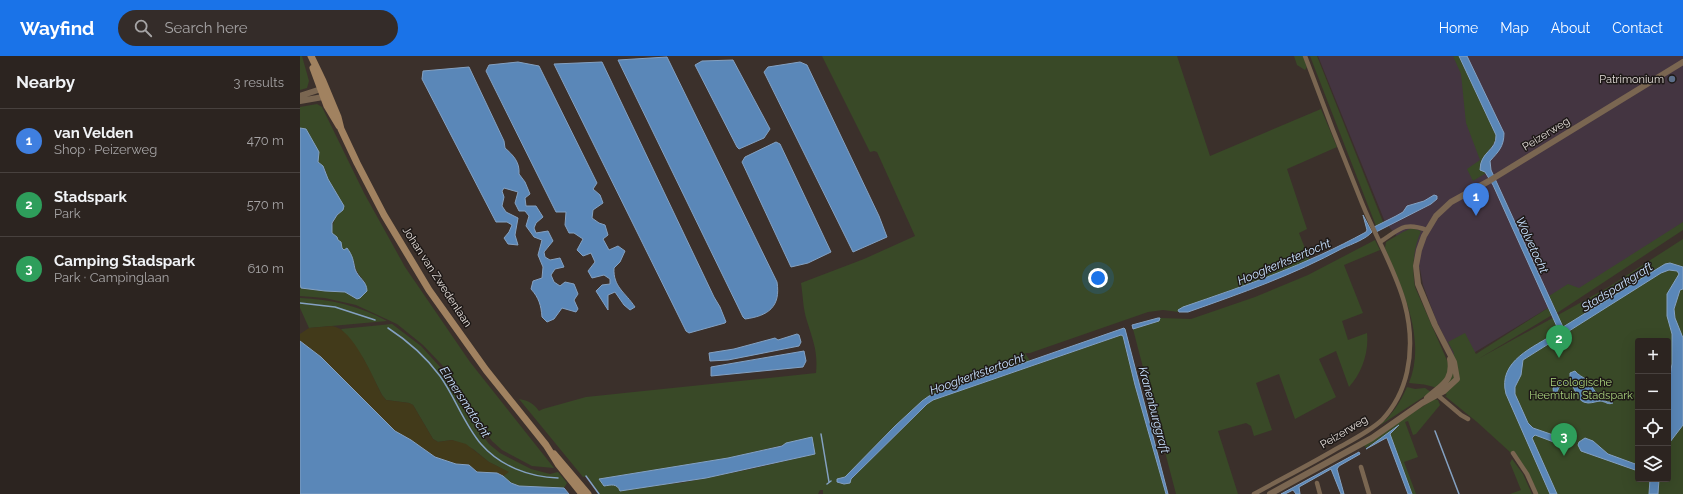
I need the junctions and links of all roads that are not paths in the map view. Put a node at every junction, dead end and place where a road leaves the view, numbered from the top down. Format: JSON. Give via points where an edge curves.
{"nodes":[{"id":1,"x":310,"y":56,"type":"edge"},
{"id":2,"x":1305,"y":56,"type":"edge"},
{"id":3,"x":1683,"y":62,"type":"edge"},
{"id":4,"x":324,"y":92,"type":"junction"},
{"id":5,"x":300,"y":96,"type":"edge"},
{"id":6,"x":300,"y":101,"type":"edge"},
{"id":7,"x":1427,"y":230,"type":"junction"},
{"id":8,"x":1380,"y":242,"type":"junction"},
{"id":9,"x":1435,"y":393,"type":"junction"},
{"id":10,"x":1468,"y":419,"type":"dead end"},
{"id":11,"x":546,"y":445,"type":"junction"},
{"id":12,"x":1513,"y":453,"type":"dead end"},
{"id":13,"x":1361,"y":467,"type":"dead end"},
{"id":14,"x":1317,"y":483,"type":"dead end"},
{"id":15,"x":582,"y":494,"type":"edge"},
{"id":16,"x":588,"y":494,"type":"edge"},
{"id":17,"x":1254,"y":494,"type":"edge"},
{"id":18,"x":1270,"y":494,"type":"edge"},
{"id":19,"x":1320,"y":494,"type":"edge"},
{"id":20,"x":1369,"y":494,"type":"edge"},
{"id":21,"x":1536,"y":494,"type":"edge"}],
"edges":[{"from":1,"to":4,"type":"main road","name":"Johan van Zwedenlaan","via":[[316,65]]},
{"from":2,"to":8,"type":"street","name":"Peizerweg"},
{"from":3,"to":7,"type":"street","name":"Peizerweg","via":[[1446,205]]},
{"from":4,"to":5,"type":"street"},
{"from":4,"to":6,"type":"street"},
{"from":4,"to":11,"type":"main road","name":"Johan van Zwedenlaan","via":[[384,215],[439,306],[494,381]]},
{"from":7,"to":8,"type":"street","via":[[1414,225],[1406,226]]},
{"from":7,"to":9,"type":"street","name":"Peizerweg","via":[[1417,257],[1418,284],[1454,362],[1457,379],[1448,388]]},
{"from":8,"to":17,"type":"street","name":"Peizerweg","via":[[1404,299],[1409,322],[1410,359],[1398,397],[1391,409],[1373,428]]},
{"from":9,"to":10,"type":"street"},
{"from":9,"to":18,"type":"street","name":"Peizerweg","via":[[1364,443]]},
{"from":11,"to":15,"type":"main road","name":"Johan van Zwedenlaan"},
{"from":11,"to":16,"type":"main road","name":"Johan van Zwedenlaan","via":[[562,460]]},
{"from":12,"to":21,"type":"street"},
{"from":13,"to":20,"type":"street"},
{"from":14,"to":19,"type":"street"}]}
